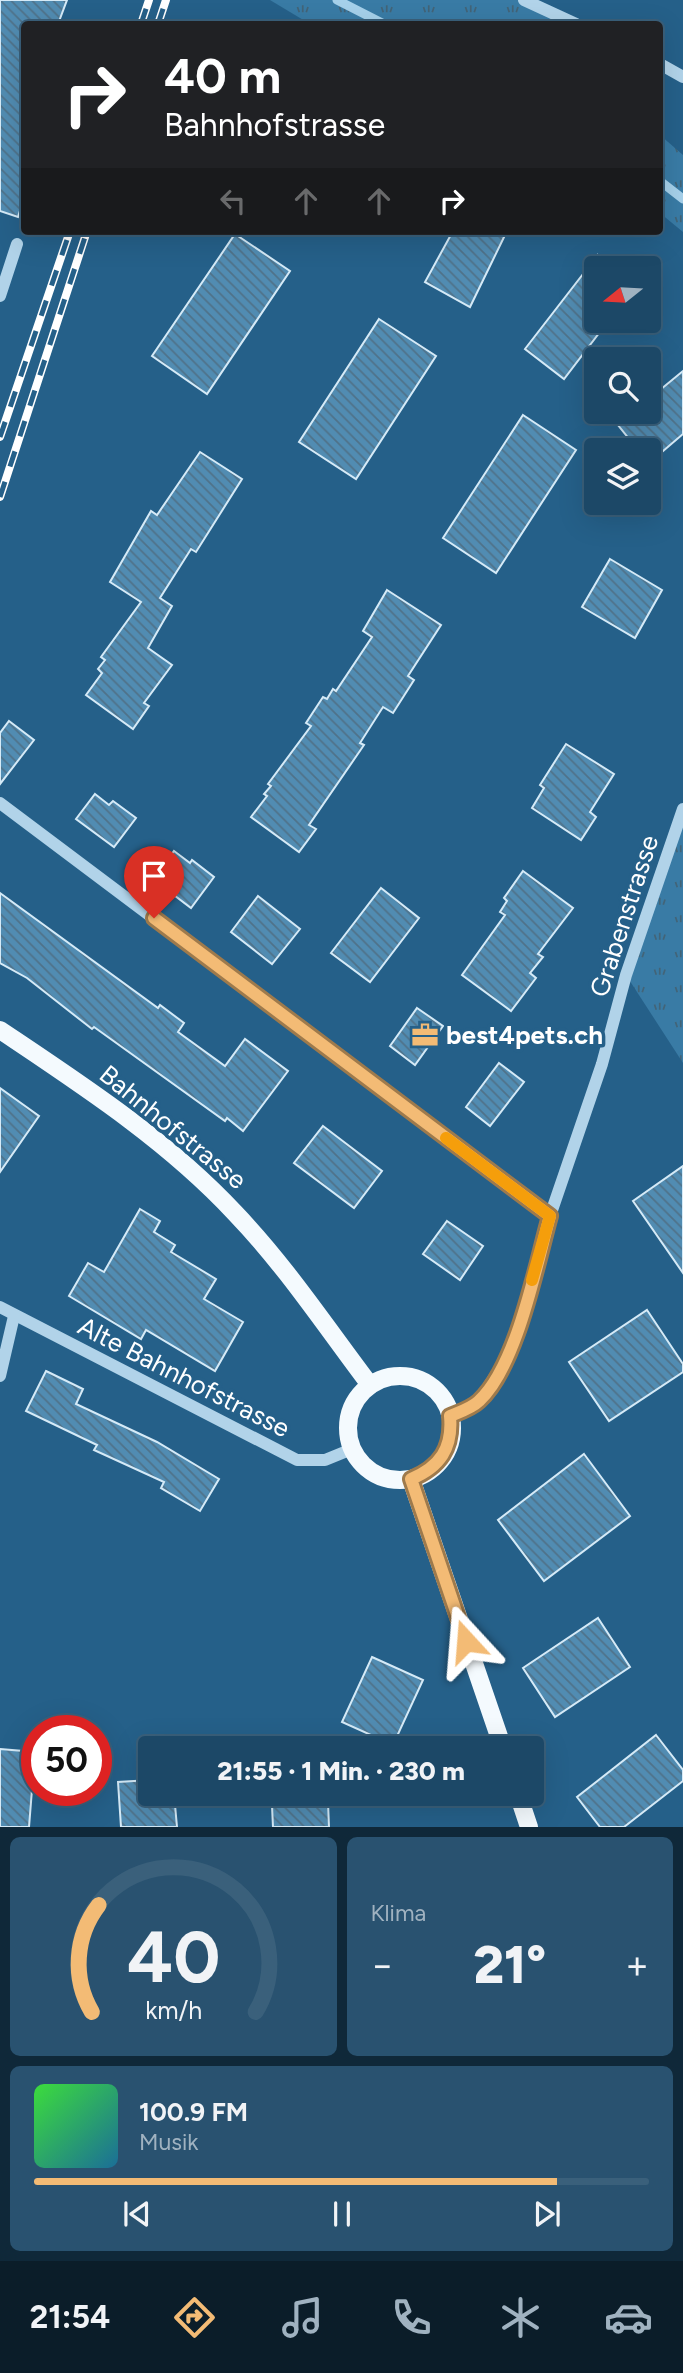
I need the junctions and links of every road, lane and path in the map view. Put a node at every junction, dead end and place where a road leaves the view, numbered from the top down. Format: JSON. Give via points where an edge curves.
{"nodes":[{"id":1,"x":524,"y":0,"type":"edge"},
{"id":2,"x":570,"y":21,"type":"edge"},
{"id":3,"x":663,"y":66,"type":"edge"},
{"id":4,"x":683,"y":77,"type":"edge"},
{"id":5,"x":17,"y":244,"type":"dead end"},
{"id":6,"x":0,"y":296,"type":"edge"},
{"id":7,"x":0,"y":803,"type":"edge"},
{"id":8,"x":683,"y":809,"type":"edge"},
{"id":9,"x":0,"y":1030,"type":"edge"},
{"id":10,"x":550,"y":1216,"type":"junction"},
{"id":11,"x":0,"y":1307,"type":"edge"},
{"id":12,"x":15,"y":1316,"type":"junction"},
{"id":13,"x":0,"y":1376,"type":"edge"},
{"id":14,"x":370,"y":1385,"type":"junction"},
{"id":15,"x":450,"y":1416,"type":"junction"},
{"id":16,"x":352,"y":1449,"type":"junction"},
{"id":17,"x":411,"y":1479,"type":"junction"},
{"id":18,"x":499,"y":1736,"type":"edge"},
{"id":19,"x":522,"y":1806,"type":"edge"},
{"id":20,"x":529,"y":1827,"type":"edge"}],
"edges":[{"from":1,"to":2,"type":"street"},
{"from":3,"to":4,"type":"street"},
{"from":5,"to":6,"type":"street"},
{"from":7,"to":10,"type":"street"},
{"from":8,"to":10,"type":"street","name":"Grabenstrasse"},
{"from":9,"to":14,"type":"main road","name":"Bahnhofstrasse","via":[[183,1163],[264,1246]]},
{"from":10,"to":15,"type":"street","name":"Grabenstrasse","via":[[520,1326],[501,1367],[479,1401]]},
{"from":11,"to":12,"type":"street","name":"Alte Bahnhofstrasse"},
{"from":12,"to":13,"type":"street"},
{"from":12,"to":16,"type":"street","name":"Alte Bahnhofstrasse","via":[[297,1460],[325,1460]]},
{"from":14,"to":15,"type":"main road","via":[[397,1375],[425,1382],[437,1391]]},
{"from":14,"to":16,"type":"main road","via":[[352,1407],[348,1421]]},
{"from":15,"to":17,"type":"main road","via":[[452,1432],[439,1462]]},
{"from":16,"to":17,"type":"main road","via":[[370,1471],[397,1480]]},
{"from":17,"to":18,"type":"main road"},
{"from":19,"to":20,"type":"main road"}]}
